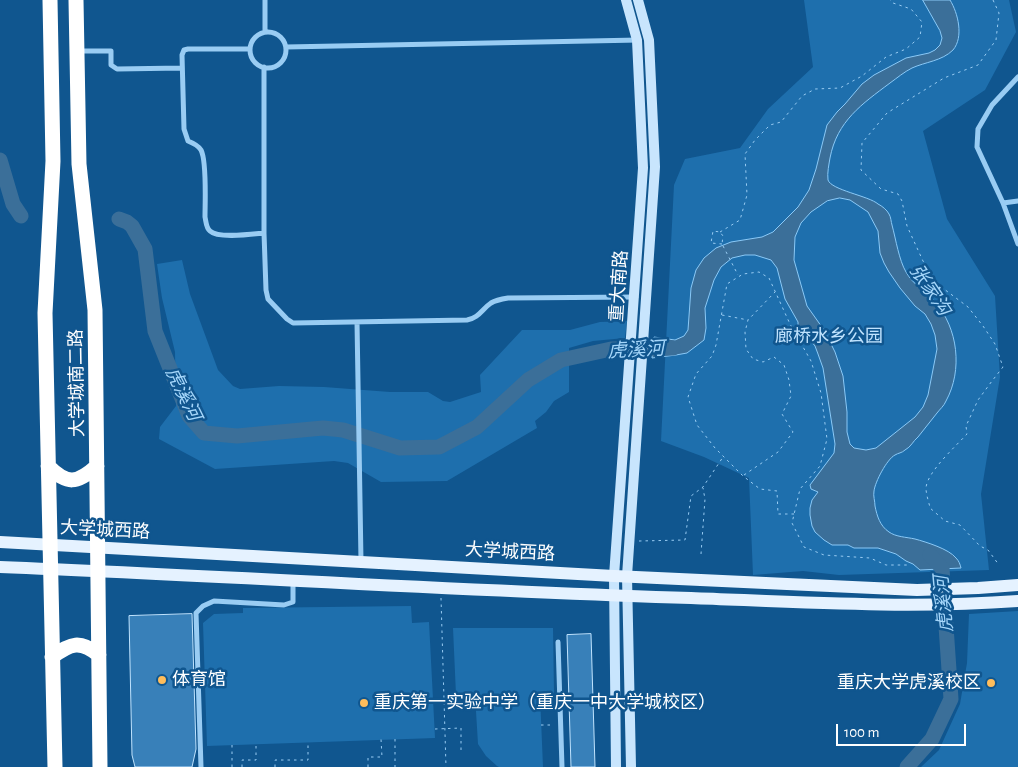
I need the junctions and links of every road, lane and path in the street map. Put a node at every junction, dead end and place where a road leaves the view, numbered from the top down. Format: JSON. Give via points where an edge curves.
{"nodes":[{"id":1,"x":50,"y":0,"type":"edge"},
{"id":2,"x":76,"y":0,"type":"edge"},
{"id":3,"x":265,"y":0,"type":"edge"},
{"id":4,"x":626,"y":0,"type":"edge"},
{"id":5,"x":638,"y":0,"type":"edge"},
{"id":6,"x":890,"y":0,"type":"edge"},
{"id":7,"x":993,"y":0,"type":"edge"},
{"id":8,"x":265,"y":32,"type":"junction"},
{"id":9,"x":637,"y":40,"type":"junction"},
{"id":10,"x":649,"y":40,"type":"junction"},
{"id":11,"x":286,"y":47,"type":"junction"},
{"id":12,"x":250,"y":49,"type":"junction"},
{"id":13,"x":77,"y":51,"type":"junction"},
{"id":14,"x":264,"y":67,"type":"junction"},
{"id":15,"x":182,"y":68,"type":"junction"},
{"id":16,"x":1018,"y":77,"type":"edge"},
{"id":17,"x":1018,"y":201,"type":"edge"},
{"id":18,"x":1003,"y":203,"type":"junction"},
{"id":19,"x":720,"y":232,"type":"junction"},
{"id":20,"x":264,"y":233,"type":"junction"},
{"id":21,"x":722,"y":244,"type":"junction"},
{"id":22,"x":1018,"y":244,"type":"edge"},
{"id":23,"x":738,"y":276,"type":"junction"},
{"id":24,"x":775,"y":291,"type":"junction"},
{"id":25,"x":634,"y":297,"type":"junction"},
{"id":26,"x":646,"y":297,"type":"junction"},
{"id":27,"x":721,"y":315,"type":"junction"},
{"id":28,"x":748,"y":320,"type":"junction"},
{"id":29,"x":357,"y":322,"type":"junction"},
{"id":30,"x":723,"y":456,"type":"junction"},
{"id":31,"x":48,"y":466,"type":"junction"},
{"id":32,"x":97,"y":466,"type":"junction"},
{"id":33,"x":743,"y":476,"type":"junction"},
{"id":34,"x":703,"y":487,"type":"junction"},
{"id":35,"x":794,"y":514,"type":"junction"},
{"id":36,"x":630,"y":541,"type":"junction"},
{"id":37,"x":0,"y":542,"type":"edge"},
{"id":38,"x":50,"y":545,"type":"junction"},
{"id":39,"x":97,"y":547,"type":"junction"},
{"id":40,"x":701,"y":554,"type":"dead end"},
{"id":41,"x":361,"y":561,"type":"junction"},
{"id":42,"x":999,"y":565,"type":"dead end"},
{"id":43,"x":907,"y":566,"type":"dead end"},
{"id":44,"x":0,"y":567,"type":"edge"},
{"id":45,"x":50,"y":569,"type":"junction"},
{"id":46,"x":97,"y":571,"type":"junction"},
{"id":47,"x":614,"y":576,"type":"junction"},
{"id":48,"x":628,"y":576,"type":"junction"},
{"id":49,"x":293,"y":580,"type":"junction"},
{"id":50,"x":1018,"y":586,"type":"edge"},
{"id":51,"x":441,"y":588,"type":"junction"},
{"id":52,"x":614,"y":596,"type":"junction"},
{"id":53,"x":627,"y":596,"type":"junction"},
{"id":54,"x":1018,"y":601,"type":"edge"},
{"id":55,"x":558,"y":642,"type":"dead end"},
{"id":56,"x":99,"y":655,"type":"junction"},
{"id":57,"x":52,"y":656,"type":"junction"},
{"id":58,"x":560,"y":724,"type":"junction"},
{"id":59,"x":541,"y":726,"type":"dead end"},
{"id":60,"x":444,"y":728,"type":"junction"},
{"id":61,"x":435,"y":729,"type":"dead end"},
{"id":62,"x":395,"y":739,"type":"dead end"},
{"id":63,"x":382,"y":740,"type":"dead end"},
{"id":64,"x":308,"y":742,"type":"dead end"},
{"id":65,"x":256,"y":744,"type":"dead end"},
{"id":66,"x":232,"y":745,"type":"dead end"},
{"id":67,"x":461,"y":753,"type":"dead end"},
{"id":68,"x":55,"y":767,"type":"edge"},
{"id":69,"x":100,"y":767,"type":"edge"},
{"id":70,"x":201,"y":767,"type":"edge"},
{"id":71,"x":232,"y":767,"type":"edge"},
{"id":72,"x":242,"y":767,"type":"edge"},
{"id":73,"x":275,"y":767,"type":"edge"},
{"id":74,"x":368,"y":767,"type":"edge"},
{"id":75,"x":396,"y":767,"type":"edge"},
{"id":76,"x":446,"y":767,"type":"edge"},
{"id":77,"x":562,"y":767,"type":"edge"},
{"id":78,"x":616,"y":767,"type":"edge"},
{"id":79,"x":631,"y":767,"type":"edge"}],
"edges":[{"from":1,"to":31,"type":"highway","name":"大学城南二路","via":[[53,161],[44,313]]},
{"from":2,"to":13,"type":"highway","name":"大学城南二路"},
{"from":3,"to":8,"type":"street"},
{"from":4,"to":9,"type":"main road","name":"重大南路"},
{"from":5,"to":10,"type":"main road","name":"重大南路"},
{"from":6,"to":19,"type":"path","via":[[912,9],[922,22],[920,37],[906,49],[886,57],[840,88],[815,89],[802,96],[781,122],[770,125],[745,154],[747,196],[740,220]]},
{"from":7,"to":42,"type":"path","via":[[999,13],[996,40],[978,65],[944,78],[887,113],[862,143],[861,170],[881,189],[898,194],[907,226],[934,278],[968,307],[995,344],[1004,367],[978,400],[966,426],[968,434],[931,474],[926,487],[930,508],[946,521],[960,525],[988,550]]},
{"from":8,"to":11,"type":"street","via":[[277,34]]},
{"from":8,"to":12,"type":"street","via":[[255,38]]},
{"from":9,"to":10,"type":"street"},
{"from":9,"to":11,"type":"street"},
{"from":9,"to":25,"type":"main road","name":"重大南路","via":[[643,168]]},
{"from":10,"to":26,"type":"main road","name":"重大南路","via":[[655,167]]},
{"from":11,"to":14,"type":"street","via":[[280,63]]},
{"from":12,"to":14,"type":"street","via":[[254,61]]},
{"from":12,"to":15,"type":"street","via":[[184,50]]},
{"from":13,"to":15,"type":"street","via":[[111,51],[112,65],[117,69]]},
{"from":13,"to":32,"type":"highway","name":"大学城南二路","via":[[79,164],[95,310]]},
{"from":14,"to":20,"type":"street"},
{"from":15,"to":20,"type":"street","via":[[184,130],[188,141],[200,148],[204,159],[206,225],[210,232],[218,235]]},
{"from":16,"to":18,"type":"street","via":[[992,105],[978,129],[977,148]]},
{"from":17,"to":18,"type":"street"},
{"from":18,"to":22,"type":"street"},
{"from":19,"to":21,"type":"path"},
{"from":19,"to":21,"type":"path","via":[[713,231],[711,243]]},
{"from":20,"to":29,"type":"street","via":[[268,299],[287,319],[293,323]]},
{"from":21,"to":23,"type":"path"},
{"from":23,"to":24,"type":"path","via":[[760,272],[769,278]]},
{"from":23,"to":27,"type":"path","via":[[727,284]]},
{"from":24,"to":28,"type":"path"},
{"from":24,"to":35,"type":"path","via":[[811,361],[827,439],[820,466],[800,489]]},
{"from":25,"to":26,"type":"street"},
{"from":25,"to":29,"type":"street","via":[[508,298],[489,304],[474,319]]},
{"from":25,"to":47,"type":"main road","name":"重大南路"},
{"from":26,"to":36,"type":"main road","name":"重大南路"},
{"from":27,"to":28,"type":"path"},
{"from":27,"to":30,"type":"path","via":[[712,356],[696,374],[688,397],[696,425]]},
{"from":28,"to":33,"type":"path","via":[[746,349],[753,359],[763,362],[774,357],[784,365],[791,396],[782,414],[793,432],[778,452]]},
{"from":29,"to":41,"type":"street"},
{"from":30,"to":33,"type":"path"},
{"from":30,"to":34,"type":"path"},
{"from":31,"to":32,"type":"highway","via":[[59,477],[71,480],[85,476]]},
{"from":31,"to":38,"type":"highway","name":"大学城南二路"},
{"from":32,"to":39,"type":"highway","name":"大学城南二路"},
{"from":33,"to":35,"type":"path","via":[[760,489],[777,491],[778,514]]},
{"from":34,"to":36,"type":"path","via":[[691,496],[685,540]]},
{"from":34,"to":40,"type":"path"},
{"from":35,"to":43,"type":"path","via":[[792,523],[804,547],[824,555],[870,558],[886,565]]},
{"from":36,"to":48,"type":"main road","name":"重大南路"},
{"from":37,"to":38,"type":"main road","name":"大学城西路"},
{"from":38,"to":39,"type":"main road","name":"大学城西路"},
{"from":38,"to":45,"type":"highway","name":"大学城南二路"},
{"from":39,"to":41,"type":"main road","name":"大学城西路"},
{"from":39,"to":46,"type":"highway","name":"大学城南二路"},
{"from":41,"to":47,"type":"main road","name":"大学城西路"},
{"from":44,"to":45,"type":"main road"},
{"from":45,"to":46,"type":"main road"},
{"from":45,"to":57,"type":"highway","name":"大学城南二路"},
{"from":46,"to":49,"type":"main road"},
{"from":46,"to":56,"type":"highway","name":"大学城南二路"},
{"from":47,"to":48,"type":"main road","name":"大学城西路"},
{"from":47,"to":52,"type":"main road","name":"重大南路"},
{"from":48,"to":50,"type":"main road","name":"大学城西路","via":[[917,590]]},
{"from":48,"to":53,"type":"main road","name":"重大南路"},
{"from":49,"to":51,"type":"main road"},
{"from":49,"to":70,"type":"street","via":[[293,602],[284,605],[214,601],[196,612]]},
{"from":51,"to":52,"type":"main road"},
{"from":51,"to":60,"type":"path"},
{"from":52,"to":53,"type":"main road"},
{"from":52,"to":78,"type":"main road","name":"重大南路"},
{"from":53,"to":54,"type":"main road","via":[[917,605]]},
{"from":53,"to":79,"type":"main road","name":"重大南路"},
{"from":55,"to":58,"type":"street"},
{"from":56,"to":57,"type":"highway","via":[[77,644]]},
{"from":56,"to":69,"type":"highway","name":"大学城南二路"},
{"from":57,"to":68,"type":"highway","name":"大学城南二路"},
{"from":58,"to":59,"type":"path"},
{"from":58,"to":77,"type":"street"},
{"from":60,"to":61,"type":"path"},
{"from":60,"to":67,"type":"path","via":[[461,728]]},
{"from":60,"to":76,"type":"path"},
{"from":62,"to":75,"type":"path"},
{"from":63,"to":74,"type":"path","via":[[382,756],[368,757]]},
{"from":64,"to":73,"type":"path","via":[[308,760],[275,760]]},
{"from":65,"to":72,"type":"path","via":[[256,760],[242,760]]},
{"from":66,"to":71,"type":"path"}]}
